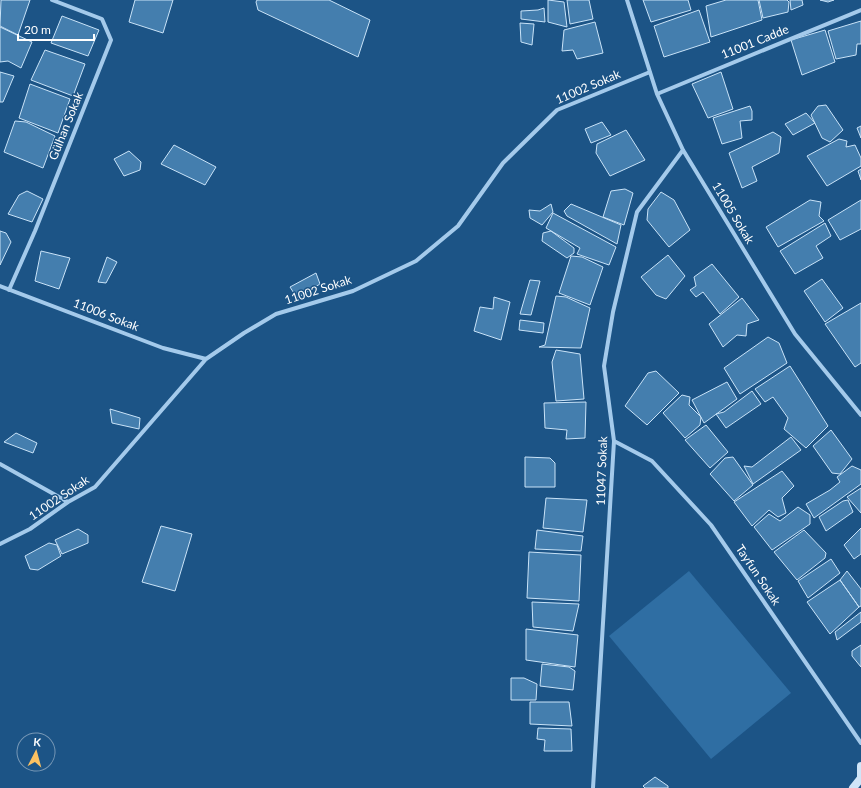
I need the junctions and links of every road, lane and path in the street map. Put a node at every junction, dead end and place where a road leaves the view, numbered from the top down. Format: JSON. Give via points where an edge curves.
{"nodes":[{"id":1,"x":52,"y":0,"type":"edge"},
{"id":2,"x":627,"y":0,"type":"edge"},
{"id":3,"x":861,"y":10,"type":"edge"},
{"id":4,"x":650,"y":72,"type":"junction"},
{"id":5,"x":657,"y":94,"type":"junction"},
{"id":6,"x":683,"y":150,"type":"junction"},
{"id":7,"x":0,"y":286,"type":"edge"},
{"id":8,"x":9,"y":290,"type":"junction"},
{"id":9,"x":206,"y":359,"type":"junction"},
{"id":10,"x":861,"y":415,"type":"edge"},
{"id":11,"x":614,"y":441,"type":"junction"},
{"id":12,"x":0,"y":464,"type":"edge"},
{"id":13,"x":68,"y":502,"type":"junction"},
{"id":14,"x":0,"y":544,"type":"edge"},
{"id":15,"x":861,"y":743,"type":"edge"},
{"id":16,"x":861,"y":766,"type":"edge"},
{"id":17,"x":861,"y":778,"type":"edge"},
{"id":18,"x":593,"y":788,"type":"edge"},
{"id":19,"x":853,"y":788,"type":"edge"}],
"edges":[{"from":1,"to":8,"type":"street","name":"Gülhan Sokak","via":[[102,19],[110,40],[35,231]]},
{"from":2,"to":4,"type":"street","name":"11005 Sokak"},
{"from":3,"to":5,"type":"street","name":"11001 Cadde"},
{"from":4,"to":5,"type":"street","name":"11005 Sokak"},
{"from":4,"to":9,"type":"street","name":"11002 Sokak","via":[[557,110],[503,163],[458,226],[416,261],[353,291],[276,314],[244,332]]},
{"from":5,"to":6,"type":"street","name":"11005 Sokak"},
{"from":6,"to":10,"type":"street","name":"11005 Sokak","via":[[795,334]]},
{"from":6,"to":11,"type":"street","name":"11047 Sokak","via":[[637,212],[613,312],[604,366]]},
{"from":7,"to":8,"type":"street","name":"11006 Sokak"},
{"from":8,"to":9,"type":"street","name":"11006 Sokak","via":[[163,348]]},
{"from":9,"to":13,"type":"street","name":"11002 Sokak","via":[[95,486]]},
{"from":11,"to":15,"type":"street","name":"Tayfun Sokak","via":[[652,461],[711,525]]},
{"from":11,"to":18,"type":"street","name":"11047 Sokak"},
{"from":12,"to":13,"type":"street"},
{"from":13,"to":14,"type":"street","name":"11002 Sokak","via":[[30,529]]},
{"from":16,"to":17,"type":"main road"},
{"from":17,"to":19,"type":"main road"}]}
